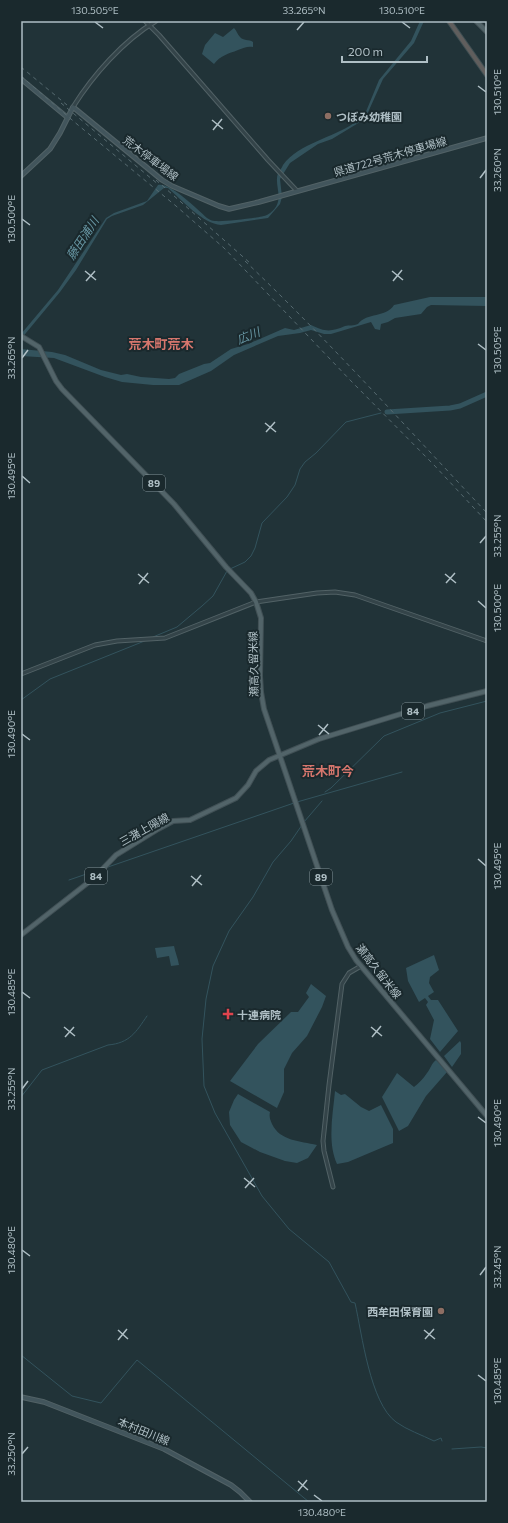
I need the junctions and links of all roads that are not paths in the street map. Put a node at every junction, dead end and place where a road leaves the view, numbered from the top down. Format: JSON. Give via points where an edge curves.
{"nodes":[{"id":1,"x":145,"y":21,"type":"edge"},
{"id":2,"x":156,"y":21,"type":"edge"},
{"id":3,"x":448,"y":21,"type":"edge"},
{"id":4,"x":476,"y":21,"type":"edge"},
{"id":5,"x":148,"y":26,"type":"junction"},
{"id":6,"x":487,"y":32,"type":"edge"},
{"id":7,"x":487,"y":75,"type":"edge"},
{"id":8,"x":21,"y":79,"type":"edge"},
{"id":9,"x":73,"y":107,"type":"junction"},
{"id":10,"x":68,"y":118,"type":"junction"},
{"id":11,"x":487,"y":138,"type":"edge"},
{"id":12,"x":21,"y":176,"type":"edge"},
{"id":13,"x":297,"y":191,"type":"junction"},
{"id":14,"x":21,"y":336,"type":"edge"},
{"id":15,"x":256,"y":602,"type":"junction"},
{"id":16,"x":487,"y":641,"type":"edge"},
{"id":17,"x":21,"y":674,"type":"edge"},
{"id":18,"x":487,"y":691,"type":"edge"},
{"id":19,"x":280,"y":755,"type":"junction"},
{"id":20,"x":21,"y":935,"type":"edge"},
{"id":21,"x":361,"y":966,"type":"junction"},
{"id":22,"x":487,"y":1116,"type":"edge"},
{"id":23,"x":334,"y":1187,"type":"dead end"},
{"id":24,"x":21,"y":1397,"type":"edge"},
{"id":25,"x":250,"y":1502,"type":"edge"}],
"edges":[{"from":1,"to":5,"type":"street"},
{"from":2,"to":5,"type":"street"},
{"from":3,"to":7,"type":"highway"},
{"from":4,"to":6,"type":"main road"},
{"from":5,"to":9,"type":"street","via":[[101,69]]},
{"from":5,"to":13,"type":"street","via":[[159,35]]},
{"from":8,"to":10,"type":"main road"},
{"from":9,"to":10,"type":"main road"},
{"from":9,"to":13,"type":"main road","name":"荒木停車場線","via":[[162,180],[219,206],[235,208]]},
{"from":10,"to":12,"type":"main road","via":[[50,149]]},
{"from":11,"to":13,"type":"main road","name":"県道722号荒木停車場線"},
{"from":14,"to":15,"type":"main road","name":"瀬高久留米線","number":"89","via":[[39,347],[62,389],[174,504]]},
{"from":15,"to":16,"type":"street","via":[[317,593],[355,595]]},
{"from":15,"to":17,"type":"street","via":[[165,638],[95,645]]},
{"from":15,"to":19,"type":"main road","name":"瀬高久留米線","number":"89","via":[[261,618],[262,700]]},
{"from":18,"to":19,"type":"main road","name":"三潴上陽線","number":"84","via":[[427,706]]},
{"from":19,"to":20,"type":"main road","name":"三潴上陽線","number":"84","via":[[262,765],[236,798],[190,820],[173,821],[158,828],[116,855],[94,878]]},
{"from":19,"to":21,"type":"main road","name":"瀬高久留米線","number":"89","via":[[332,910],[348,947]]},
{"from":21,"to":22,"type":"main road","name":"瀬高久留米線","number":"89"},
{"from":21,"to":23,"type":"street","via":[[349,973],[342,984],[329,1085],[323,1141]]},
{"from":24,"to":25,"type":"main road","name":"本村田川線","via":[[44,1402],[164,1449],[231,1485]]}]}
